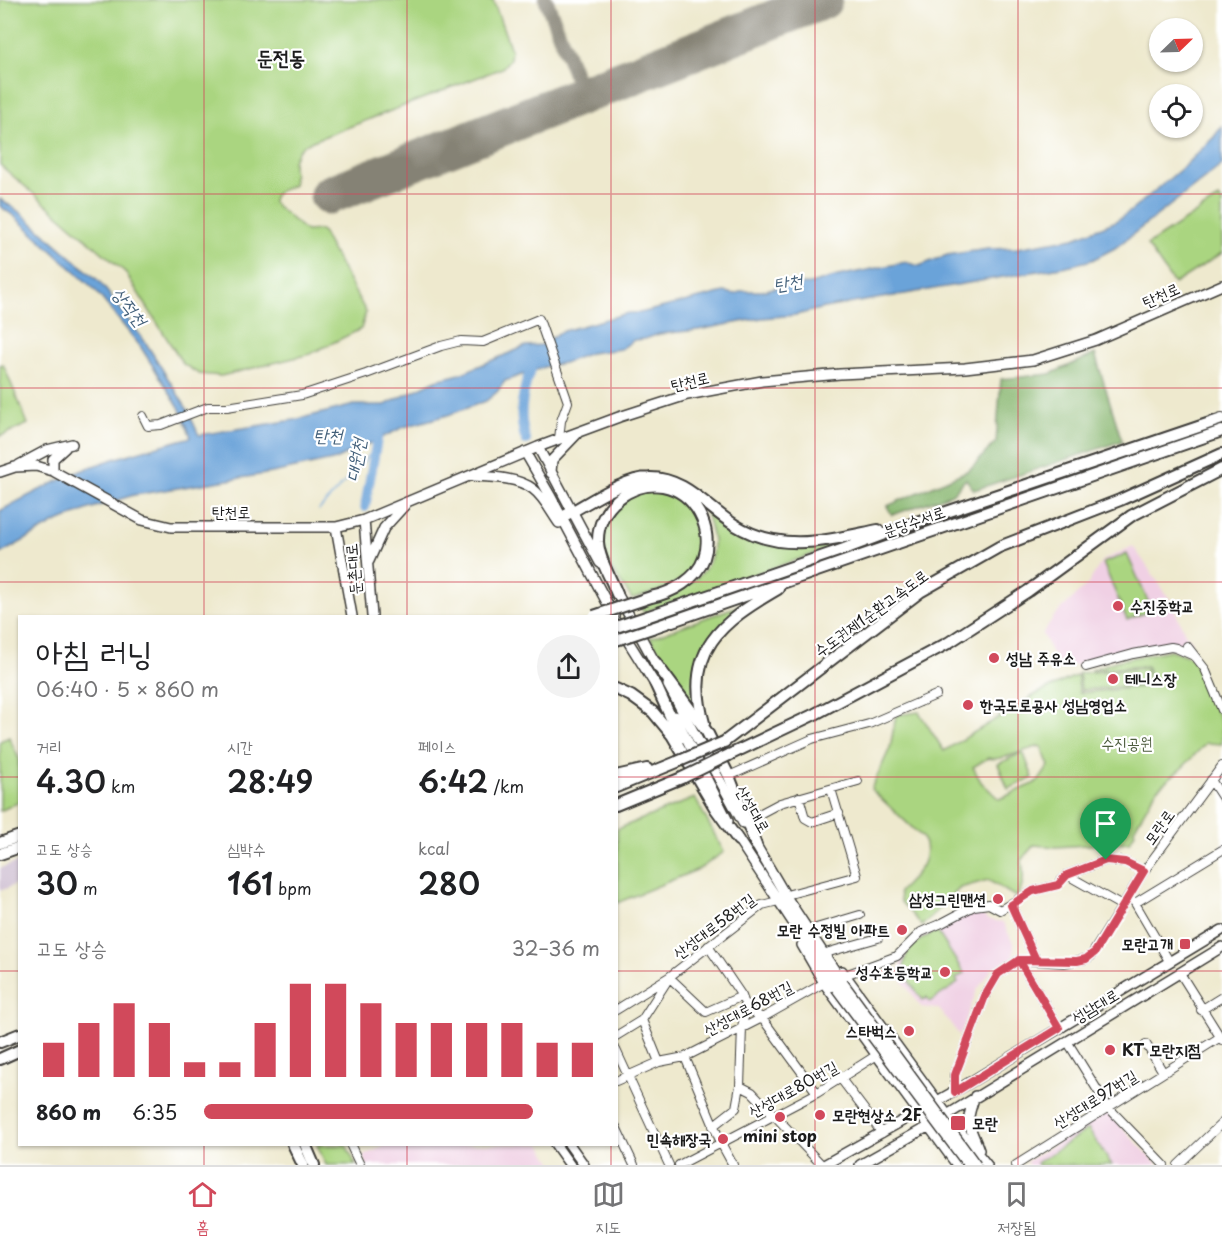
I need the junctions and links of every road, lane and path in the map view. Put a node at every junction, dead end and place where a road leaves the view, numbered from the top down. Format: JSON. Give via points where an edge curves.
{"nodes":[{"id":1,"x":1222,"y":285,"type":"edge"},
{"id":2,"x":143,"y":416,"type":"dead end"},
{"id":3,"x":1222,"y":419,"type":"edge"},
{"id":4,"x":1222,"y":431,"type":"edge"},
{"id":5,"x":579,"y":432,"type":"junction"},
{"id":6,"x":559,"y":439,"type":"junction"},
{"id":7,"x":538,"y":447,"type":"junction"},
{"id":8,"x":525,"y":452,"type":"junction"},
{"id":9,"x":1222,"y":454,"type":"edge"},
{"id":10,"x":15,"y":467,"type":"junction"},
{"id":11,"x":1222,"y":469,"type":"edge"},
{"id":12,"x":54,"y":471,"type":"junction"},
{"id":13,"x":0,"y":472,"type":"edge"},
{"id":14,"x":551,"y":472,"type":"junction"},
{"id":15,"x":470,"y":475,"type":"junction"},
{"id":16,"x":409,"y":501,"type":"junction"},
{"id":17,"x":567,"y":514,"type":"junction"},
{"id":18,"x":364,"y":520,"type":"junction"},
{"id":19,"x":911,"y":524,"type":"junction"},
{"id":20,"x":336,"y":527,"type":"junction"},
{"id":21,"x":573,"y":542,"type":"junction"},
{"id":22,"x":368,"y":563,"type":"junction"},
{"id":23,"x":801,"y":576,"type":"junction"},
{"id":24,"x":617,"y":594,"type":"junction"},
{"id":25,"x":352,"y":615,"type":"edge"},
{"id":26,"x":372,"y":615,"type":"edge"},
{"id":27,"x":597,"y":615,"type":"edge"},
{"id":28,"x":613,"y":615,"type":"edge"},
{"id":29,"x":618,"y":625,"type":"edge"},
{"id":30,"x":618,"y":626,"type":"edge"},
{"id":31,"x":618,"y":639,"type":"edge"},
{"id":32,"x":1186,"y":646,"type":"dead end"},
{"id":33,"x":1194,"y":656,"type":"junction"},
{"id":34,"x":656,"y":662,"type":"junction"},
{"id":35,"x":1086,"y":668,"type":"dead end"},
{"id":36,"x":654,"y":683,"type":"junction"},
{"id":37,"x":618,"y":690,"type":"edge"},
{"id":38,"x":936,"y":695,"type":"dead end"},
{"id":39,"x":1222,"y":710,"type":"edge"},
{"id":40,"x":707,"y":732,"type":"junction"},
{"id":41,"x":677,"y":762,"type":"junction"},
{"id":42,"x":1222,"y":766,"type":"edge"},
{"id":43,"x":693,"y":770,"type":"junction"},
{"id":44,"x":618,"y":776,"type":"edge"},
{"id":45,"x":729,"y":776,"type":"junction"},
{"id":46,"x":1211,"y":780,"type":"junction"},
{"id":47,"x":858,"y":781,"type":"dead end"},
{"id":48,"x":618,"y":786,"type":"edge"},
{"id":49,"x":831,"y":789,"type":"junction"},
{"id":50,"x":799,"y":797,"type":"junction"},
{"id":51,"x":1222,"y":797,"type":"edge"},
{"id":52,"x":618,"y":804,"type":"edge"},
{"id":53,"x":839,"y":813,"type":"junction"},
{"id":54,"x":746,"y":821,"type":"junction"},
{"id":55,"x":18,"y":837,"type":"edge"},
{"id":56,"x":738,"y":840,"type":"junction"},
{"id":57,"x":0,"y":843,"type":"edge"},
{"id":58,"x":756,"y":845,"type":"junction"},
{"id":59,"x":18,"y":848,"type":"edge"},
{"id":60,"x":1222,"y":850,"type":"edge"},
{"id":61,"x":0,"y":854,"type":"edge"},
{"id":62,"x":1144,"y":871,"type":"junction"},
{"id":63,"x":1067,"y":875,"type":"junction"},
{"id":64,"x":790,"y":894,"type":"junction"},
{"id":65,"x":1126,"y":898,"type":"junction"},
{"id":66,"x":778,"y":900,"type":"junction"},
{"id":67,"x":1135,"y":903,"type":"junction"},
{"id":68,"x":1011,"y":905,"type":"junction"},
{"id":69,"x":1122,"y":906,"type":"junction"},
{"id":70,"x":860,"y":915,"type":"dead end"},
{"id":71,"x":813,"y":929,"type":"junction"},
{"id":72,"x":1222,"y":930,"type":"edge"},
{"id":73,"x":878,"y":938,"type":"dead end"},
{"id":74,"x":708,"y":946,"type":"junction"},
{"id":75,"x":1222,"y":947,"type":"edge"},
{"id":76,"x":829,"y":952,"type":"junction"},
{"id":77,"x":1019,"y":960,"type":"junction"},
{"id":78,"x":1036,"y":960,"type":"junction"},
{"id":79,"x":1169,"y":961,"type":"junction"},
{"id":80,"x":1180,"y":973,"type":"junction"},
{"id":81,"x":669,"y":977,"type":"junction"},
{"id":82,"x":841,"y":982,"type":"junction"},
{"id":83,"x":824,"y":983,"type":"junction"},
{"id":84,"x":742,"y":996,"type":"junction"},
{"id":85,"x":1222,"y":997,"type":"edge"},
{"id":86,"x":746,"y":1007,"type":"junction"},
{"id":87,"x":618,"y":1009,"type":"edge"},
{"id":88,"x":1201,"y":1010,"type":"junction"},
{"id":89,"x":762,"y":1018,"type":"junction"},
{"id":90,"x":642,"y":1020,"type":"junction"},
{"id":91,"x":742,"y":1027,"type":"junction"},
{"id":92,"x":1059,"y":1028,"type":"junction"},
{"id":93,"x":18,"y":1035,"type":"edge"},
{"id":94,"x":618,"y":1035,"type":"edge"},
{"id":95,"x":1221,"y":1038,"type":"edge"},
{"id":96,"x":1066,"y":1041,"type":"junction"},
{"id":97,"x":0,"y":1042,"type":"edge"},
{"id":98,"x":1146,"y":1044,"type":"dead end"},
{"id":99,"x":18,"y":1051,"type":"edge"},
{"id":100,"x":618,"y":1054,"type":"edge"},
{"id":101,"x":877,"y":1055,"type":"junction"},
{"id":102,"x":685,"y":1057,"type":"junction"},
{"id":103,"x":0,"y":1059,"type":"edge"},
{"id":104,"x":659,"y":1062,"type":"junction"},
{"id":105,"x":1164,"y":1072,"type":"junction"},
{"id":106,"x":629,"y":1076,"type":"junction"},
{"id":107,"x":841,"y":1079,"type":"junction"},
{"id":108,"x":618,"y":1080,"type":"edge"},
{"id":109,"x":740,"y":1086,"type":"junction"},
{"id":110,"x":817,"y":1093,"type":"junction"},
{"id":111,"x":951,"y":1094,"type":"junction"},
{"id":112,"x":975,"y":1096,"type":"junction"},
{"id":113,"x":938,"y":1102,"type":"junction"},
{"id":114,"x":1108,"y":1107,"type":"junction"},
{"id":115,"x":920,"y":1112,"type":"junction"},
{"id":116,"x":947,"y":1114,"type":"junction"},
{"id":117,"x":774,"y":1116,"type":"junction"},
{"id":118,"x":1221,"y":1125,"type":"edge"},
{"id":119,"x":713,"y":1126,"type":"junction"},
{"id":120,"x":929,"y":1126,"type":"junction"},
{"id":121,"x":618,"y":1132,"type":"edge"},
{"id":122,"x":882,"y":1133,"type":"junction"},
{"id":123,"x":721,"y":1143,"type":"junction"},
{"id":124,"x":352,"y":1146,"type":"edge"},
{"id":125,"x":556,"y":1146,"type":"edge"},
{"id":126,"x":570,"y":1146,"type":"edge"},
{"id":127,"x":300,"y":1147,"type":"edge"},
{"id":128,"x":876,"y":1156,"type":"junction"},
{"id":129,"x":981,"y":1163,"type":"edge"},
{"id":130,"x":303,"y":1165,"type":"edge"},
{"id":131,"x":314,"y":1165,"type":"edge"},
{"id":132,"x":360,"y":1165,"type":"edge"},
{"id":133,"x":570,"y":1165,"type":"edge"},
{"id":134,"x":584,"y":1165,"type":"edge"},
{"id":135,"x":634,"y":1165,"type":"edge"},
{"id":136,"x":669,"y":1165,"type":"edge"},
{"id":137,"x":679,"y":1165,"type":"edge"},
{"id":138,"x":733,"y":1165,"type":"edge"},
{"id":139,"x":823,"y":1165,"type":"edge"},
{"id":140,"x":860,"y":1165,"type":"edge"},
{"id":141,"x":883,"y":1165,"type":"edge"},
{"id":142,"x":957,"y":1165,"type":"edge"},
{"id":143,"x":968,"y":1165,"type":"edge"},
{"id":144,"x":1016,"y":1165,"type":"edge"},
{"id":145,"x":1164,"y":1165,"type":"edge"},
{"id":146,"x":1178,"y":1165,"type":"edge"}],
"edges":[{"from":1,"to":5,"type":"main road","name":"탄천로","via":[[1096,340],[1033,360],[762,381],[687,395]]},
{"from":2,"to":6,"type":"street","via":[[148,426],[161,425],[208,407],[302,394],[441,346],[461,341],[483,342],[539,320],[568,402]]},
{"from":3,"to":19,"type":"highway","name":"분당수서로"},
{"from":4,"to":23,"type":"highway","name":"분당수서로"},
{"from":5,"to":6,"type":"main road","name":"탄천로"},
{"from":5,"to":14,"type":"main road","via":[[552,460]]},
{"from":6,"to":7,"type":"main road","name":"탄천로"},
{"from":7,"to":8,"type":"main road","name":"탄천로"},
{"from":7,"to":14,"type":"main road","name":"산성대로"},
{"from":8,"to":15,"type":"main road","name":"탄천로"},
{"from":8,"to":17,"type":"main road","name":"산성대로"},
{"from":9,"to":41,"type":"highway","name":"수도권제1순환고속도로","bridge":true,"via":[[1120,500],[999,547],[920,592],[724,742]]},
{"from":10,"to":12,"type":"main road","via":[[36,466]]},
{"from":10,"to":12,"type":"main road","via":[[47,450],[72,444],[53,459]]},
{"from":10,"to":13,"type":"main road"},
{"from":11,"to":52,"type":"highway","bridge":true,"via":[[1131,516],[948,643],[815,714]]},
{"from":12,"to":20,"type":"main road","name":"탄천로","via":[[142,520],[171,527]]},
{"from":14,"to":17,"type":"main road","name":"산성대로"},
{"from":15,"to":16,"type":"main road","name":"탄천로"},
{"from":15,"to":21,"type":"main road","via":[[519,482],[532,488]]},
{"from":16,"to":18,"type":"main road","name":"탄천로"},
{"from":16,"to":22,"type":"main road","via":[[384,528]]},
{"from":17,"to":19,"type":"highway","via":[[646,477],[677,482],[737,526],[778,542],[804,544]]},
{"from":17,"to":21,"type":"main road","name":"산성대로"},
{"from":17,"to":24,"type":"main road","name":"산성대로"},
{"from":18,"to":20,"type":"main road","name":"탄천로"},
{"from":18,"to":22,"type":"main road","name":"둔촌대로"},
{"from":19,"to":30,"type":"highway","name":"분당수서로","bridge":true},
{"from":20,"to":25,"type":"main road","name":"둔촌대로"},
{"from":21,"to":28,"type":"main road","name":"산성대로"},
{"from":22,"to":26,"type":"main road","name":"둔촌대로"},
{"from":23,"to":31,"type":"highway","name":"분당수서로","bridge":true},
{"from":23,"to":40,"type":"highway","via":[[747,607],[708,645],[700,663],[698,691]]},
{"from":24,"to":27,"type":"highway","bridge":true,"via":[[598,541],[608,508],[634,489],[663,486],[692,502],[707,533],[702,564],[692,576],[677,587]]},
{"from":24,"to":34,"type":"main road","name":"산성대로"},
{"from":29,"to":36,"type":"main road","name":"산성대로"},
{"from":32,"to":33,"type":"street"},
{"from":33,"to":35,"type":"street","via":[[1171,647]]},
{"from":33,"to":39,"type":"street","via":[[1205,669]]},
{"from":34,"to":40,"type":"highway"},
{"from":34,"to":58,"type":"main road","name":"산성대로"},
{"from":36,"to":43,"type":"highway"},
{"from":36,"to":56,"type":"main road","name":"산성대로"},
{"from":37,"to":43,"type":"highway","via":[[653,712]]},
{"from":38,"to":45,"type":"street","via":[[869,724],[812,738]]},
{"from":40,"to":45,"type":"highway"},
{"from":41,"to":44,"type":"highway"},
{"from":41,"to":48,"type":"highway","name":"수도권제1순환고속도로"},
{"from":42,"to":46,"type":"street","name":"모란로"},
{"from":43,"to":56,"type":"highway"},
{"from":45,"to":54,"type":"highway"},
{"from":46,"to":51,"type":"street"},
{"from":46,"to":62,"type":"street","name":"모란로"},
{"from":47,"to":49,"type":"street"},
{"from":49,"to":50,"type":"street"},
{"from":49,"to":53,"type":"street"},
{"from":50,"to":53,"type":"street","via":[[805,818],[812,822]]},
{"from":50,"to":54,"type":"street"},
{"from":53,"to":64,"type":"street","via":[[857,876]]},
{"from":54,"to":58,"type":"highway"},
{"from":55,"to":57,"type":"highway"},
{"from":56,"to":66,"type":"main road","name":"산성대로"},
{"from":58,"to":64,"type":"main road"},
{"from":58,"to":82,"type":"main road","name":"산성대로"},
{"from":59,"to":61,"type":"highway"},
{"from":60,"to":67,"type":"street"},
{"from":62,"to":63,"type":"street","via":[[1125,862],[1106,860]]},
{"from":62,"to":65,"type":"street","name":"모란로"},
{"from":63,"to":68,"type":"street","via":[[1058,885],[1033,891]]},
{"from":63,"to":69,"type":"street"},
{"from":64,"to":71,"type":"main road"},
{"from":65,"to":67,"type":"street"},
{"from":65,"to":69,"type":"street","name":"모란로"},
{"from":66,"to":74,"type":"street","name":"산성대로58번길","via":[[762,905]]},
{"from":66,"to":82,"type":"main road","name":"산성대로"},
{"from":66,"to":83,"type":"main road"},
{"from":67,"to":79,"type":"street"},
{"from":68,"to":78,"type":"street"},
{"from":68,"to":82,"type":"street","via":[[1000,910],[989,904],[974,906],[921,932],[897,956]]},
{"from":69,"to":78,"type":"street","name":"모란로","via":[[1095,952],[1086,959],[1064,963]]},
{"from":70,"to":71,"type":"street"},
{"from":71,"to":76,"type":"main road"},
{"from":72,"to":79,"type":"main road","name":"성남대로"},
{"from":73,"to":76,"type":"street"},
{"from":74,"to":81,"type":"street","name":"산성대로58번길"},
{"from":74,"to":84,"type":"street"},
{"from":75,"to":80,"type":"main road","name":"성남대로"},
{"from":76,"to":82,"type":"main road"},
{"from":77,"to":78,"type":"street","name":"모란로"},
{"from":77,"to":92,"type":"street"},
{"from":77,"to":111,"type":"street","via":[[998,974],[985,996]]},
{"from":79,"to":92,"type":"main road","name":"성남대로"},
{"from":80,"to":88,"type":"street"},
{"from":80,"to":96,"type":"main road","name":"성남대로"},
{"from":81,"to":84,"type":"street","name":"산성대로58번길","via":[[706,1012]]},
{"from":81,"to":87,"type":"street","name":"산성대로58번길"},
{"from":81,"to":90,"type":"street"},
{"from":82,"to":113,"type":"main road"},
{"from":82,"to":129,"type":"main road","name":"산성대로","bridge":true},
{"from":82,"to":143,"type":"main road","name":"산성대로","bridge":true},
{"from":83,"to":89,"type":"street","name":"산성대로68번길"},
{"from":83,"to":101,"type":"main road"},
{"from":84,"to":86,"type":"street"},
{"from":85,"to":88,"type":"street"},
{"from":86,"to":89,"type":"street"},
{"from":86,"to":91,"type":"street"},
{"from":88,"to":95,"type":"street"},
{"from":89,"to":91,"type":"street","name":"산성대로68번길"},
{"from":89,"to":110,"type":"street"},
{"from":90,"to":94,"type":"street"},
{"from":90,"to":104,"type":"street"},
{"from":91,"to":102,"type":"street","name":"산성대로68번길"},
{"from":91,"to":109,"type":"street"},
{"from":92,"to":111,"type":"main road","name":"성남대로"},
{"from":93,"to":97,"type":"highway"},
{"from":95,"to":105,"type":"street","name":"산성대로97번길"},
{"from":96,"to":112,"type":"main road","name":"성남대로"},
{"from":96,"to":114,"type":"street"},
{"from":98,"to":105,"type":"street"},
{"from":99,"to":103,"type":"highway"},
{"from":100,"to":106,"type":"street"},
{"from":101,"to":107,"type":"street","name":"산성대로80번길"},
{"from":101,"to":115,"type":"main road"},
{"from":102,"to":104,"type":"street","name":"산성대로68번길"},
{"from":102,"to":119,"type":"street"},
{"from":104,"to":106,"type":"street","name":"산성대로68번길"},
{"from":105,"to":114,"type":"street","name":"산성대로97번길"},
{"from":106,"to":108,"type":"street","name":"산성대로68번길"},
{"from":106,"to":136,"type":"street"},
{"from":107,"to":110,"type":"street","name":"산성대로80번길"},
{"from":107,"to":122,"type":"street"},
{"from":109,"to":117,"type":"street","via":[[752,1092]]},
{"from":109,"to":119,"type":"street","via":[[736,1108]]},
{"from":110,"to":117,"type":"street","name":"산성대로80번길"},
{"from":111,"to":113,"type":"main road","name":"성남대로"},
{"from":112,"to":116,"type":"main road","name":"성남대로"},
{"from":112,"to":129,"type":"main road","via":[[968,1124]]},
{"from":113,"to":115,"type":"main road","name":"성남대로"},
{"from":113,"to":116,"type":"main road"},
{"from":114,"to":144,"type":"street","name":"산성대로97번길"},
{"from":114,"to":145,"type":"street"},
{"from":115,"to":120,"type":"main road"},
{"from":115,"to":122,"type":"main road","name":"성남대로"},
{"from":116,"to":120,"type":"main road","name":"성남대로"},
{"from":116,"to":129,"type":"main road"},
{"from":117,"to":123,"type":"street","name":"산성대로80번길"},
{"from":117,"to":139,"type":"street"},
{"from":118,"to":146,"type":"street"},
{"from":119,"to":123,"type":"street"},
{"from":120,"to":128,"type":"main road","name":"성남대로"},
{"from":120,"to":142,"type":"main road"},
{"from":121,"to":135,"type":"street"},
{"from":122,"to":139,"type":"main road","name":"성남대로"},
{"from":123,"to":137,"type":"street","name":"산성대로80번길"},
{"from":123,"to":138,"type":"street"},
{"from":124,"to":132,"type":"street"},
{"from":125,"to":133,"type":"main road"},
{"from":126,"to":134,"type":"main road"},
{"from":127,"to":130,"type":"highway"},
{"from":127,"to":131,"type":"highway"},
{"from":128,"to":140,"type":"main road","name":"성남대로"},
{"from":128,"to":141,"type":"main road"}]}
